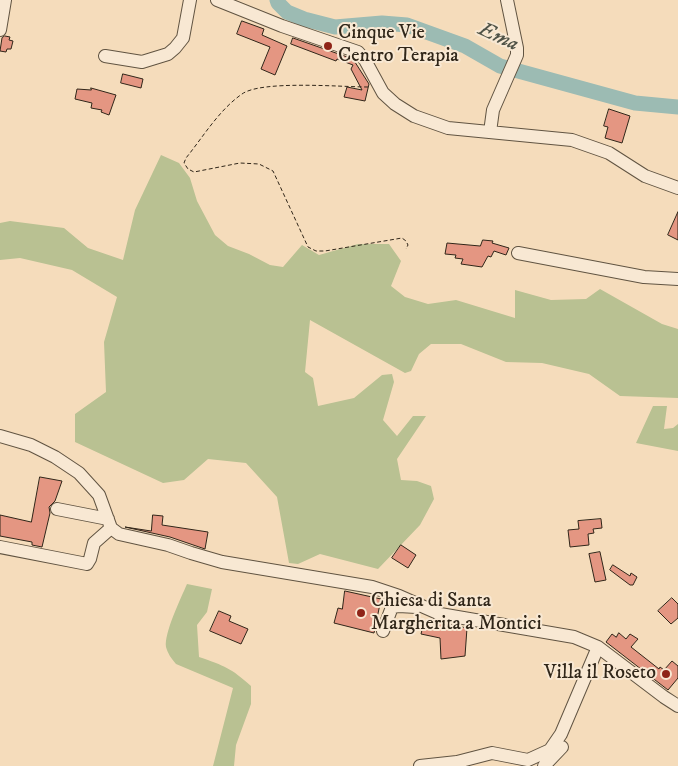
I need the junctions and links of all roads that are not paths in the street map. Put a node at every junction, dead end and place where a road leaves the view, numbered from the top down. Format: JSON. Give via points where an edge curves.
{"nodes":[{"id":1,"x":5,"y":0,"type":"edge"},
{"id":2,"x":190,"y":0,"type":"edge"},
{"id":3,"x":217,"y":0,"type":"edge"},
{"id":4,"x":507,"y":0,"type":"edge"},
{"id":5,"x":0,"y":30,"type":"edge"},
{"id":6,"x":105,"y":56,"type":"dead end"},
{"id":7,"x":490,"y":132,"type":"junction"},
{"id":8,"x":678,"y":188,"type":"edge"},
{"id":9,"x":518,"y":253,"type":"dead end"},
{"id":10,"x":678,"y":279,"type":"edge"},
{"id":11,"x":0,"y":436,"type":"edge"},
{"id":12,"x":57,"y":509,"type":"dead end"},
{"id":13,"x":110,"y":524,"type":"junction"},
{"id":14,"x":0,"y":547,"type":"edge"},
{"id":15,"x":420,"y":607,"type":"junction"},
{"id":16,"x":384,"y":632,"type":"dead end"},
{"id":17,"x":602,"y":651,"type":"junction"},
{"id":18,"x":678,"y":706,"type":"edge"},
{"id":19,"x":420,"y":766,"type":"edge"},
{"id":20,"x":544,"y":766,"type":"edge"}],
"edges":[{"from":1,"to":5,"type":"street"},
{"from":2,"to":6,"type":"street","via":[[183,38],[168,54],[142,62]]},
{"from":3,"to":7,"type":"street","via":[[358,52],[378,87],[395,104],[414,116],[448,128]]},
{"from":4,"to":7,"type":"street","via":[[517,55],[493,110]]},
{"from":7,"to":8,"type":"street","via":[[572,140],[609,153],[645,176]]},
{"from":9,"to":10,"type":"street","via":[[644,277]]},
{"from":11,"to":13,"type":"street","via":[[39,449],[79,473],[99,495]]},
{"from":12,"to":13,"type":"street"},
{"from":13,"to":14,"type":"street","via":[[94,543],[87,564]]},
{"from":13,"to":15,"type":"street","via":[[119,534],[222,562],[385,591]]},
{"from":15,"to":16,"type":"street","via":[[392,607]]},
{"from":15,"to":17,"type":"street","via":[[440,614],[574,637]]},
{"from":17,"to":18,"type":"street"},
{"from":17,"to":19,"type":"street","via":[[550,750],[528,760],[492,753],[457,762]]},
{"from":17,"to":20,"type":"street","via":[[565,744]]}]}
